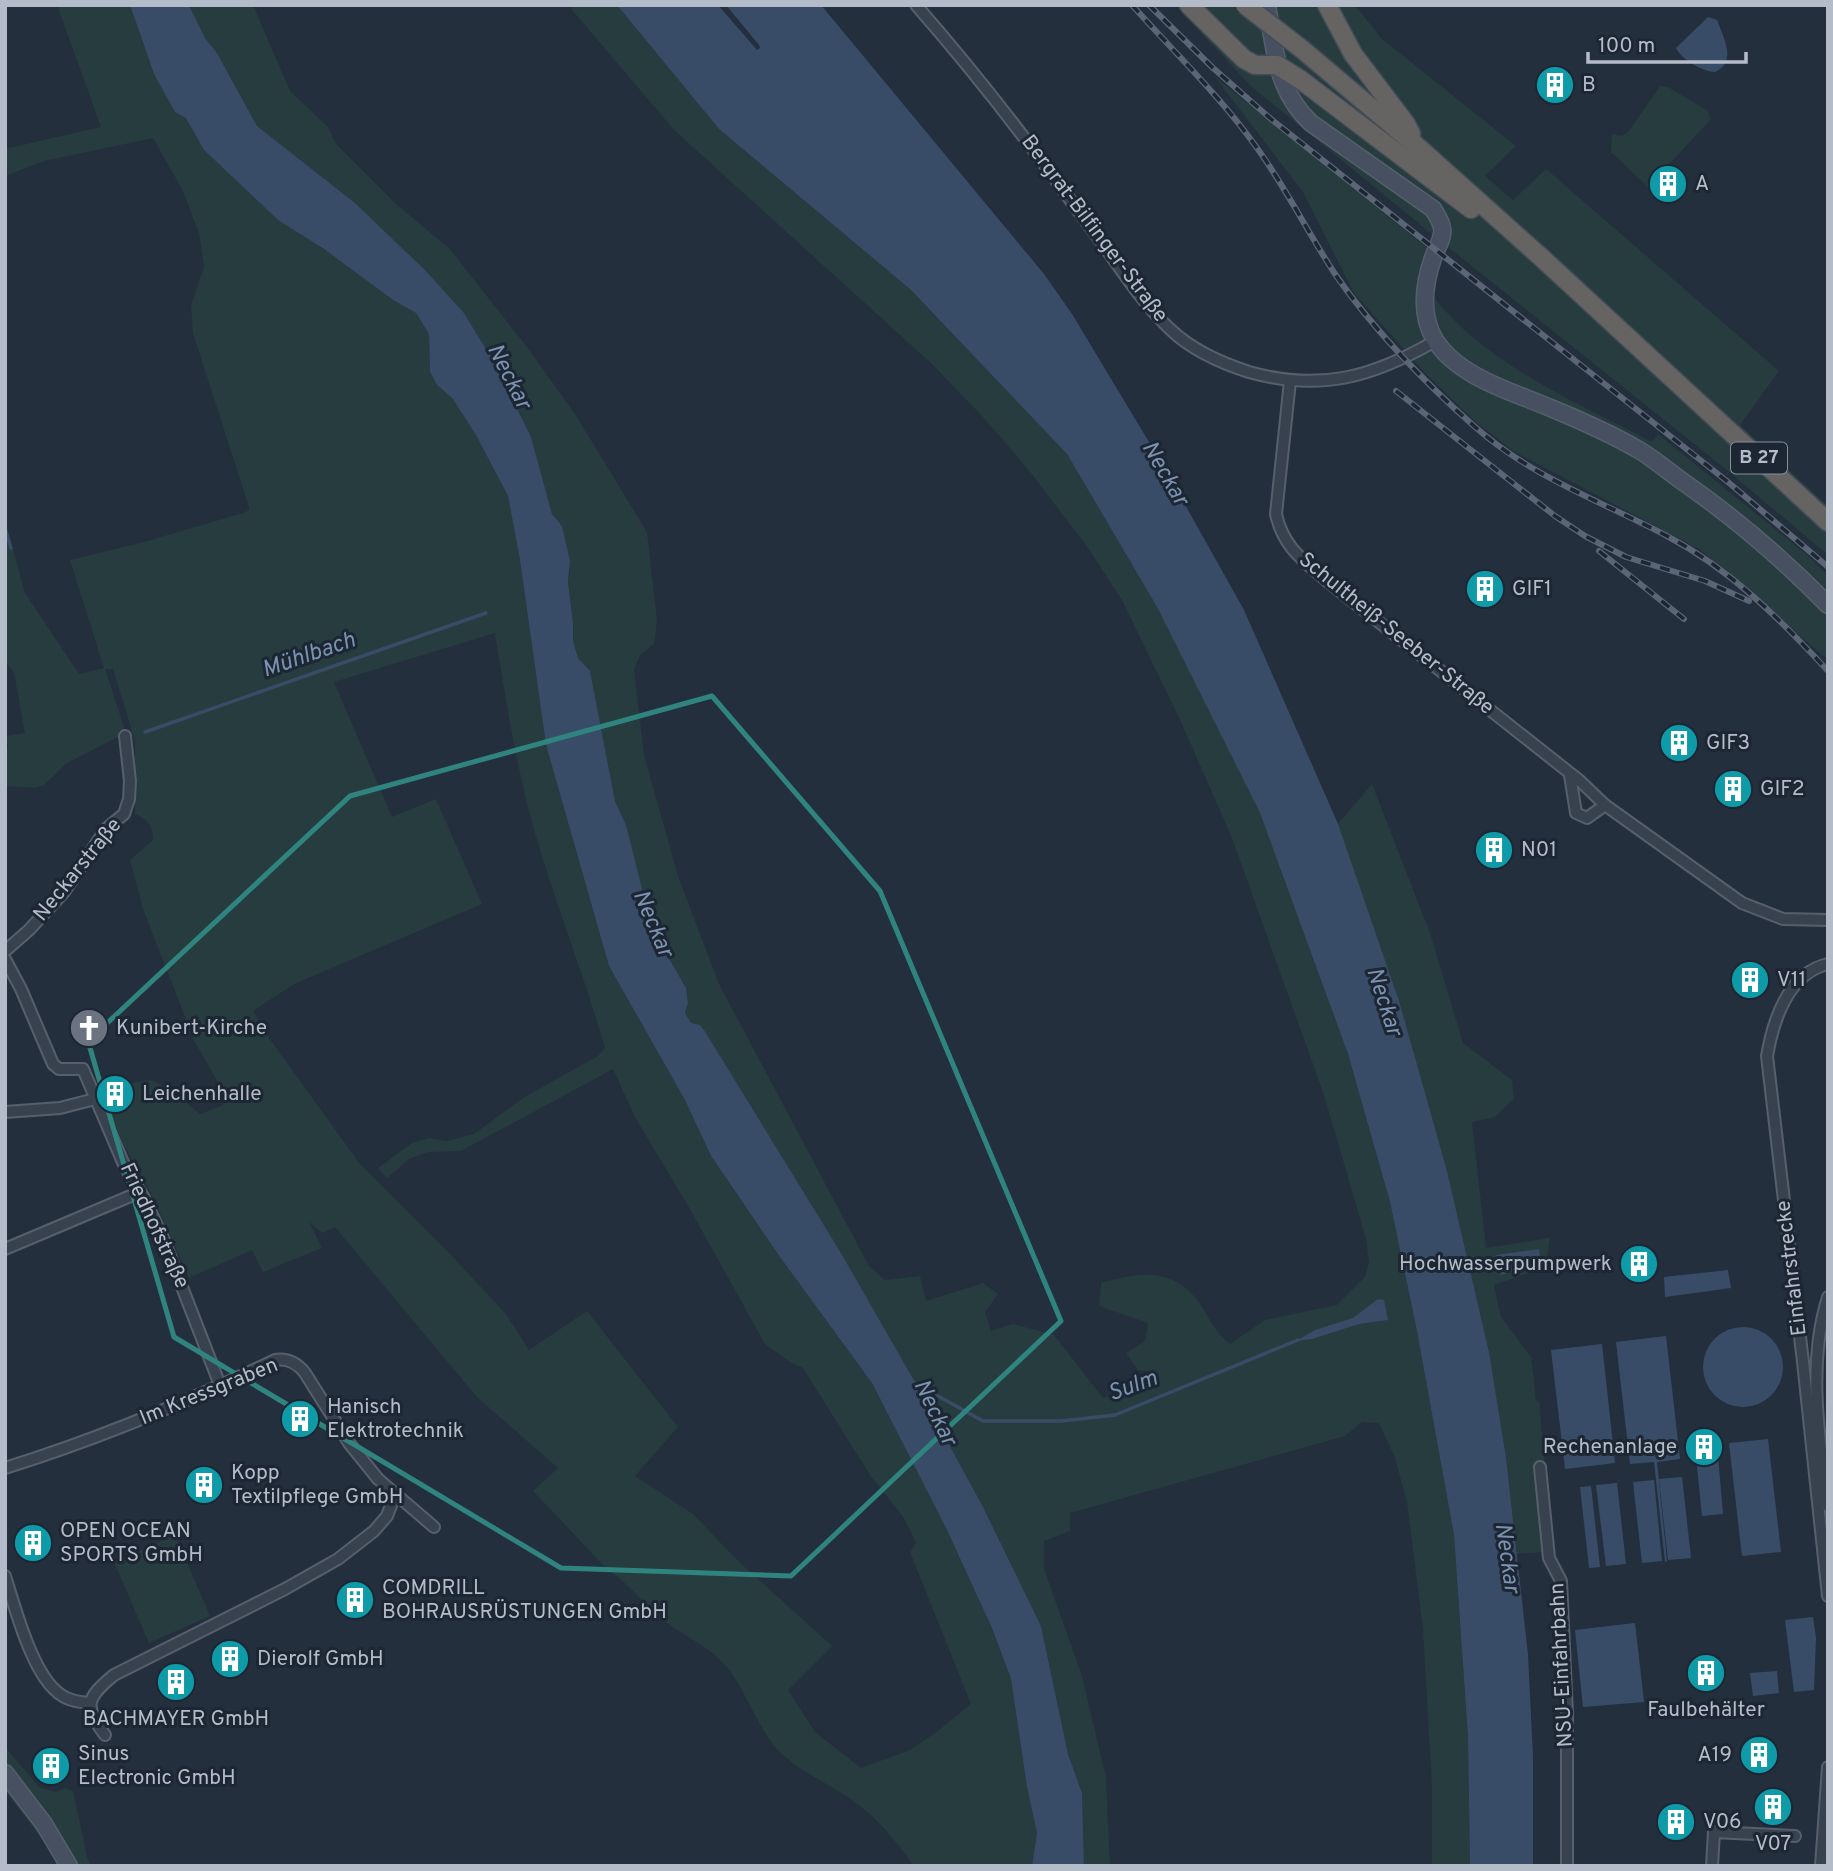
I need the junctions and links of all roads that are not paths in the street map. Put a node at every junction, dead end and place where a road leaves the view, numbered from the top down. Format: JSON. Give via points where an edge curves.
{"nodes":[{"id":1,"x":916,"y":5,"type":"edge"},
{"id":2,"x":1189,"y":5,"type":"edge"},
{"id":3,"x":1245,"y":5,"type":"edge"},
{"id":4,"x":1268,"y":5,"type":"edge"},
{"id":5,"x":1327,"y":5,"type":"edge"},
{"id":6,"x":1277,"y":65,"type":"junction"},
{"id":7,"x":1419,"y":148,"type":"junction"},
{"id":8,"x":1543,"y":259,"type":"junction"},
{"id":9,"x":1436,"y":341,"type":"junction"},
{"id":10,"x":1290,"y":381,"type":"junction"},
{"id":11,"x":1828,"y":522,"type":"edge"},
{"id":12,"x":1828,"y":605,"type":"edge"},
{"id":13,"x":125,"y":736,"type":"dead end"},
{"id":14,"x":1570,"y":775,"type":"junction"},
{"id":15,"x":1605,"y":805,"type":"junction"},
{"id":16,"x":1828,"y":920,"type":"edge"},
{"id":17,"x":5,"y":951,"type":"edge"},
{"id":18,"x":5,"y":960,"type":"edge"},
{"id":19,"x":1828,"y":964,"type":"edge"},
{"id":20,"x":95,"y":1099,"type":"junction"},
{"id":21,"x":5,"y":1112,"type":"edge"},
{"id":22,"x":140,"y":1192,"type":"junction"},
{"id":23,"x":5,"y":1249,"type":"edge"},
{"id":24,"x":1828,"y":1297,"type":"edge"},
{"id":25,"x":220,"y":1385,"type":"junction"},
{"id":26,"x":1540,"y":1467,"type":"dead end"},
{"id":27,"x":5,"y":1468,"type":"edge"},
{"id":28,"x":396,"y":1495,"type":"junction"},
{"id":29,"x":1828,"y":1506,"type":"edge"},
{"id":30,"x":434,"y":1527,"type":"dead end"},
{"id":31,"x":5,"y":1576,"type":"edge"},
{"id":32,"x":1828,"y":1596,"type":"edge"},
{"id":33,"x":90,"y":1703,"type":"junction"},
{"id":34,"x":106,"y":1735,"type":"dead end"},
{"id":35,"x":1828,"y":1767,"type":"edge"},
{"id":36,"x":5,"y":1773,"type":"edge"},
{"id":37,"x":1795,"y":1836,"type":"dead end"},
{"id":38,"x":69,"y":1866,"type":"edge"},
{"id":39,"x":1567,"y":1866,"type":"edge"},
{"id":40,"x":1712,"y":1866,"type":"edge"},
{"id":41,"x":1821,"y":1866,"type":"edge"}],
"edges":[{"from":1,"to":10,"type":"street","name":"Bergrat-Bilfinger-Straße","via":[[1027,141],[1136,291],[1172,331],[1224,364]]},
{"from":2,"to":6,"type":"highway","via":[[1244,59],[1255,65]]},
{"from":3,"to":7,"type":"highway","number":"B 27","bridge":true},
{"from":4,"to":6,"type":"main road"},
{"from":5,"to":7,"type":"highway","via":[[1353,54]]},
{"from":6,"to":8,"type":"highway","via":[[1496,230]]},
{"from":6,"to":9,"type":"main road","via":[[1298,111],[1438,217],[1443,229],[1424,294],[1425,314]]},
{"from":7,"to":8,"type":"highway","number":"B 27"},
{"from":8,"to":11,"type":"highway","number":"B 27"},
{"from":9,"to":10,"type":"street","name":"Bergrat-Bilfinger-Straße","via":[[1367,373]]},
{"from":9,"to":12,"type":"main road","via":[[1458,365],[1641,452],[1729,515],[1785,561]]},
{"from":10,"to":14,"type":"street","name":"Schultheiß-Seeber-Straße","via":[[1276,514],[1290,547]]},
{"from":13,"to":17,"type":"street","name":"Neckarstraße","via":[[130,780],[124,814],[106,828],[64,892]]},
{"from":14,"to":15,"type":"street","name":"Schultheiß-Seeber-Straße"},
{"from":14,"to":15,"type":"street","via":[[1576,813],[1587,818]]},
{"from":15,"to":16,"type":"street","name":"Schultheiß-Seeber-Straße","via":[[1742,904],[1783,919]]},
{"from":18,"to":20,"type":"street","name":"Friedhofstraße","via":[[53,1064],[59,1069],[83,1069]]},
{"from":19,"to":32,"type":"street","name":"Einfahrstrecke","via":[[1797,982],[1779,1008],[1767,1056]]},
{"from":20,"to":21,"type":"street","via":[[60,1108]]},
{"from":20,"to":22,"type":"street","name":"Friedhofstraße"},
{"from":22,"to":23,"type":"street"},
{"from":22,"to":25,"type":"street","name":"Friedhofstraße","via":[[168,1249]]},
{"from":24,"to":29,"type":"street","name":"Einfahrstrecke","via":[[1816,1352]]},
{"from":25,"to":27,"type":"street","name":"Im Kressgraben","via":[[133,1423]]},
{"from":25,"to":28,"type":"street","name":"Im Kressgraben","via":[[275,1360],[291,1361],[299,1366],[349,1443]]},
{"from":26,"to":39,"type":"street","name":"NSU-Einfahrbahn","via":[[1549,1558],[1561,1581]]},
{"from":28,"to":30,"type":"street","name":"Im Kressgraben"},
{"from":28,"to":33,"type":"street","via":[[374,1531],[338,1559],[114,1675]]},
{"from":31,"to":33,"type":"street","via":[[28,1645],[43,1673],[55,1690],[73,1702]]},
{"from":33,"to":34,"type":"street","via":[[90,1714]]},
{"from":35,"to":41,"type":"street"},
{"from":36,"to":38,"type":"main road","via":[[60,1846]]},
{"from":37,"to":40,"type":"street","via":[[1714,1832]]}]}
